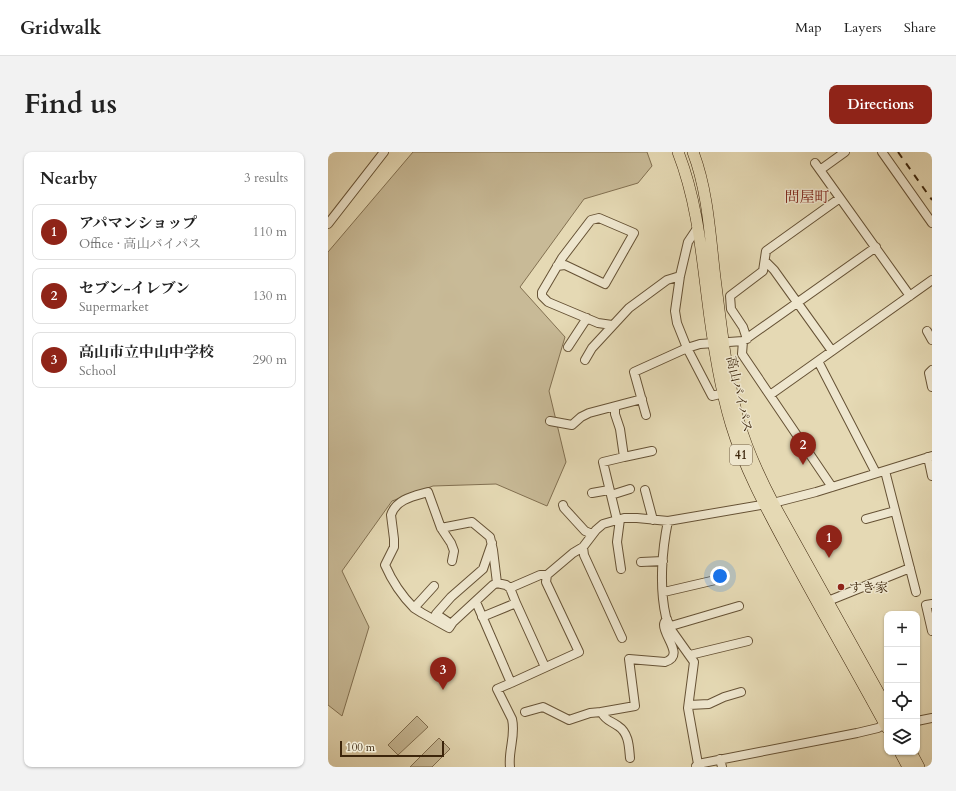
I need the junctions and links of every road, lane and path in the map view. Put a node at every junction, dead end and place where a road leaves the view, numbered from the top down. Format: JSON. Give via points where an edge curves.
{"nodes":[{"id":1,"x":384,"y":152,"type":"edge"},
{"id":2,"x":678,"y":152,"type":"edge"},
{"id":3,"x":693,"y":152,"type":"edge"},
{"id":4,"x":845,"y":152,"type":"edge"},
{"id":5,"x":882,"y":152,"type":"edge"},
{"id":6,"x":840,"y":198,"type":"junction"},
{"id":7,"x":932,"y":222,"type":"edge"},
{"id":8,"x":328,"y":224,"type":"edge"},
{"id":9,"x":698,"y":227,"type":"junction"},
{"id":10,"x":876,"y":247,"type":"junction"},
{"id":11,"x":765,"y":261,"type":"junction"},
{"id":12,"x":558,"y":266,"type":"junction"},
{"id":13,"x":680,"y":276,"type":"junction"},
{"id":14,"x":932,"y":280,"type":"edge"},
{"id":15,"x":910,"y":296,"type":"junction"},
{"id":16,"x":797,"y":303,"type":"junction"},
{"id":17,"x":587,"y":318,"type":"junction"},
{"id":18,"x":612,"y":325,"type":"junction"},
{"id":19,"x":927,"y":332,"type":"dead end"},
{"id":20,"x":745,"y":340,"type":"junction"},
{"id":21,"x":932,"y":340,"type":"edge"},
{"id":22,"x":718,"y":342,"type":"junction"},
{"id":23,"x":568,"y":347,"type":"dead end"},
{"id":24,"x":687,"y":348,"type":"junction"},
{"id":25,"x":832,"y":351,"type":"junction"},
{"id":26,"x":585,"y":360,"type":"dead end"},
{"id":27,"x":818,"y":361,"type":"junction"},
{"id":28,"x":932,"y":370,"type":"edge"},
{"id":29,"x":932,"y":387,"type":"edge"},
{"id":30,"x":724,"y":393,"type":"junction"},
{"id":31,"x":770,"y":395,"type":"junction"},
{"id":32,"x":642,"y":399,"type":"junction"},
{"id":33,"x":615,"y":407,"type":"junction"},
{"id":34,"x":646,"y":415,"type":"dead end"},
{"id":35,"x":550,"y":421,"type":"dead end"},
{"id":36,"x":652,"y":451,"type":"dead end"},
{"id":37,"x":624,"y":456,"type":"junction"},
{"id":38,"x":930,"y":457,"type":"edge"},
{"id":39,"x":885,"y":471,"type":"junction"},
{"id":40,"x":876,"y":473,"type":"junction"},
{"id":41,"x":932,"y":476,"type":"edge"},
{"id":42,"x":832,"y":487,"type":"junction"},
{"id":43,"x":630,"y":489,"type":"dead end"},
{"id":44,"x":645,"y":490,"type":"dead end"},
{"id":45,"x":610,"y":492,"type":"junction"},
{"id":46,"x":592,"y":493,"type":"dead end"},
{"id":47,"x":769,"y":504,"type":"junction"},
{"id":48,"x":563,"y":505,"type":"dead end"},
{"id":49,"x":895,"y":511,"type":"junction"},
{"id":50,"x":618,"y":519,"type":"junction"},
{"id":51,"x":866,"y":519,"type":"dead end"},
{"id":52,"x":653,"y":520,"type":"junction"},
{"id":53,"x":668,"y":521,"type":"junction"},
{"id":54,"x":441,"y":528,"type":"junction"},
{"id":55,"x":592,"y":534,"type":"junction"},
{"id":56,"x":492,"y":543,"type":"junction"},
{"id":57,"x":583,"y":547,"type":"junction"},
{"id":58,"x":452,"y":561,"type":"dead end"},
{"id":59,"x":663,"y":561,"type":"junction"},
{"id":60,"x":641,"y":562,"type":"dead end"},
{"id":61,"x":910,"y":568,"type":"junction"},
{"id":62,"x":621,"y":569,"type":"dead end"},
{"id":63,"x":547,"y":575,"type":"junction"},
{"id":64,"x":724,"y":578,"type":"dead end"},
{"id":65,"x":496,"y":583,"type":"junction"},
{"id":66,"x":434,"y":586,"type":"dead end"},
{"id":67,"x":510,"y":588,"type":"junction"},
{"id":68,"x":664,"y":592,"type":"junction"},
{"id":69,"x":916,"y":592,"type":"dead end"},
{"id":70,"x":828,"y":601,"type":"junction"},
{"id":71,"x":476,"y":602,"type":"junction"},
{"id":72,"x":516,"y":603,"type":"junction"},
{"id":73,"x":932,"y":604,"type":"edge"},
{"id":74,"x":740,"y":606,"type":"dead end"},
{"id":75,"x":414,"y":608,"type":"junction"},
{"id":76,"x":482,"y":617,"type":"junction"},
{"id":77,"x":667,"y":619,"type":"junction"},
{"id":78,"x":451,"y":624,"type":"junction"},
{"id":79,"x":671,"y":626,"type":"junction"},
{"id":80,"x":932,"y":631,"type":"edge"},
{"id":81,"x":622,"y":638,"type":"dead end"},
{"id":82,"x":748,"y":641,"type":"dead end"},
{"id":83,"x":690,"y":655,"type":"junction"},
{"id":84,"x":545,"y":667,"type":"junction"},
{"id":85,"x":511,"y":683,"type":"junction"},
{"id":86,"x":741,"y":692,"type":"dead end"},
{"id":87,"x":884,"y":703,"type":"edge"},
{"id":88,"x":689,"y":705,"type":"junction"},
{"id":89,"x":525,"y":712,"type":"dead end"},
{"id":90,"x":601,"y":712,"type":"junction"},
{"id":91,"x":932,"y":718,"type":"edge"},
{"id":92,"x":920,"y":720,"type":"edge"},
{"id":93,"x":884,"y":722,"type":"edge"},
{"id":94,"x":884,"y":726,"type":"edge"},
{"id":95,"x":902,"y":755,"type":"edge"},
{"id":96,"x":913,"y":755,"type":"edge"},
{"id":97,"x":630,"y":758,"type":"dead end"},
{"id":98,"x":721,"y":763,"type":"edge"},
{"id":99,"x":697,"y":765,"type":"edge"},
{"id":100,"x":510,"y":767,"type":"edge"},
{"id":101,"x":908,"y":767,"type":"edge"},
{"id":102,"x":919,"y":767,"type":"edge"}],
"edges":[{"from":1,"to":8,"type":"street"},
{"from":2,"to":9,"type":"highway","name":"高山バイパス","number":"41","via":[[688,180]]},
{"from":3,"to":22,"type":"highway","name":"高山バイパス","number":"41","via":[[708,220]]},
{"from":4,"to":6,"type":"street","via":[[818,167]]},
{"from":5,"to":7,"type":"street"},
{"from":6,"to":10,"type":"street"},
{"from":6,"to":11,"type":"street","via":[[766,251]]},
{"from":9,"to":13,"type":"street","via":[[688,242]]},
{"from":9,"to":22,"type":"highway","name":"高山バイパス","number":"41"},
{"from":10,"to":15,"type":"street"},
{"from":10,"to":16,"type":"street"},
{"from":11,"to":16,"type":"street"},
{"from":11,"to":20,"type":"street","via":[[763,271],[730,296],[731,309],[743,327]]},
{"from":12,"to":12,"type":"street","via":[[591,220],[599,218],[634,233],[605,284],[564,265]]},
{"from":12,"to":17,"type":"street","via":[[542,296],[548,302]]},
{"from":13,"to":18,"type":"street","via":[[667,280],[629,308]]},
{"from":13,"to":24,"type":"street","via":[[675,311]]},
{"from":14,"to":15,"type":"street"},
{"from":15,"to":25,"type":"street"},
{"from":16,"to":20,"type":"street"},
{"from":16,"to":25,"type":"street"},
{"from":17,"to":18,"type":"street"},
{"from":17,"to":23,"type":"street"},
{"from":18,"to":26,"type":"street"},
{"from":19,"to":21,"type":"street"},
{"from":20,"to":22,"type":"street"},
{"from":20,"to":31,"type":"street","via":[[742,354]]},
{"from":22,"to":24,"type":"street"},
{"from":22,"to":30,"type":"highway","name":"高山バイパス","number":"41"},
{"from":22,"to":47,"type":"highway","name":"高山バイパス","number":"41","via":[[738,419]]},
{"from":24,"to":30,"type":"street","via":[[712,396]]},
{"from":24,"to":32,"type":"street","via":[[634,372]]},
{"from":25,"to":27,"type":"street"},
{"from":27,"to":31,"type":"street"},
{"from":27,"to":40,"type":"street"},
{"from":28,"to":29,"type":"street","via":[[929,373]]},
{"from":30,"to":47,"type":"highway","name":"高山バイパス","number":"41","via":[[746,468]]},
{"from":31,"to":42,"type":"street"},
{"from":32,"to":33,"type":"street"},
{"from":32,"to":34,"type":"street"},
{"from":33,"to":35,"type":"street","via":[[589,413],[572,426]]},
{"from":33,"to":37,"type":"street"},
{"from":36,"to":37,"type":"street"},
{"from":37,"to":45,"type":"street","via":[[603,462]]},
{"from":38,"to":39,"type":"street"},
{"from":38,"to":41,"type":"street"},
{"from":39,"to":40,"type":"street"},
{"from":39,"to":49,"type":"street"},
{"from":40,"to":42,"type":"street"},
{"from":42,"to":47,"type":"street"},
{"from":43,"to":45,"type":"street"},
{"from":44,"to":52,"type":"street"},
{"from":45,"to":46,"type":"street"},
{"from":45,"to":50,"type":"street"},
{"from":47,"to":53,"type":"street"},
{"from":47,"to":70,"type":"highway","name":"高山バイパス","number":"41"},
{"from":47,"to":93,"type":"highway","name":"高山バイパス","number":"41","via":[[805,581]]},
{"from":48,"to":55,"type":"street","via":[[585,531]]},
{"from":49,"to":51,"type":"street"},
{"from":49,"to":61,"type":"street"},
{"from":50,"to":52,"type":"street"},
{"from":50,"to":55,"type":"street","via":[[603,524]]},
{"from":50,"to":62,"type":"street","via":[[617,542]]},
{"from":52,"to":53,"type":"street"},
{"from":53,"to":59,"type":"street"},
{"from":54,"to":56,"type":"street","via":[[472,522],[490,537]]},
{"from":54,"to":58,"type":"street","via":[[454,551]]},
{"from":54,"to":75,"type":"street","via":[[428,492],[402,500],[392,511],[394,546],[386,565],[395,585]]},
{"from":55,"to":57,"type":"street"},
{"from":56,"to":65,"type":"street"},
{"from":56,"to":78,"type":"street","via":[[483,569],[436,614]]},
{"from":57,"to":63,"type":"street"},
{"from":57,"to":81,"type":"street","via":[[584,555]]},
{"from":59,"to":60,"type":"street"},
{"from":59,"to":68,"type":"street"},
{"from":61,"to":69,"type":"street"},
{"from":61,"to":70,"type":"street"},
{"from":63,"to":67,"type":"street","via":[[540,575]]},
{"from":63,"to":84,"type":"street","via":[[546,582],[579,652]]},
{"from":64,"to":68,"type":"street"},
{"from":65,"to":67,"type":"street"},
{"from":65,"to":71,"type":"street"},
{"from":66,"to":75,"type":"street"},
{"from":67,"to":72,"type":"street"},
{"from":68,"to":77,"type":"street"},
{"from":70,"to":87,"type":"highway","name":"高山バイパス","number":"41"},
{"from":71,"to":76,"type":"street"},
{"from":71,"to":78,"type":"street"},
{"from":72,"to":76,"type":"street"},
{"from":72,"to":84,"type":"street"},
{"from":73,"to":80,"type":"street","via":[[926,605]]},
{"from":74,"to":79,"type":"street"},
{"from":75,"to":78,"type":"street","via":[[448,628]]},
{"from":76,"to":85,"type":"street"},
{"from":77,"to":79,"type":"street"},
{"from":77,"to":90,"type":"street","via":[[664,624],[674,650],[673,657],[666,662],[629,659],[635,706]]},
{"from":79,"to":83,"type":"street"},
{"from":82,"to":83,"type":"street"},
{"from":83,"to":88,"type":"street","via":[[694,662]]},
{"from":84,"to":85,"type":"street"},
{"from":85,"to":100,"type":"street","via":[[497,690],[512,719],[514,729],[509,756]]},
{"from":86,"to":88,"type":"street","via":[[710,704]]},
{"from":88,"to":99,"type":"street"},
{"from":89,"to":90,"type":"street","via":[[543,707],[569,720]]},
{"from":90,"to":97,"type":"street","via":[[606,720],[625,733]]},
{"from":91,"to":92,"type":"street"},
{"from":94,"to":98,"type":"street"},
{"from":95,"to":101,"type":"highway"},
{"from":96,"to":102,"type":"highway"},
{"from":98,"to":99,"type":"street"}]}
